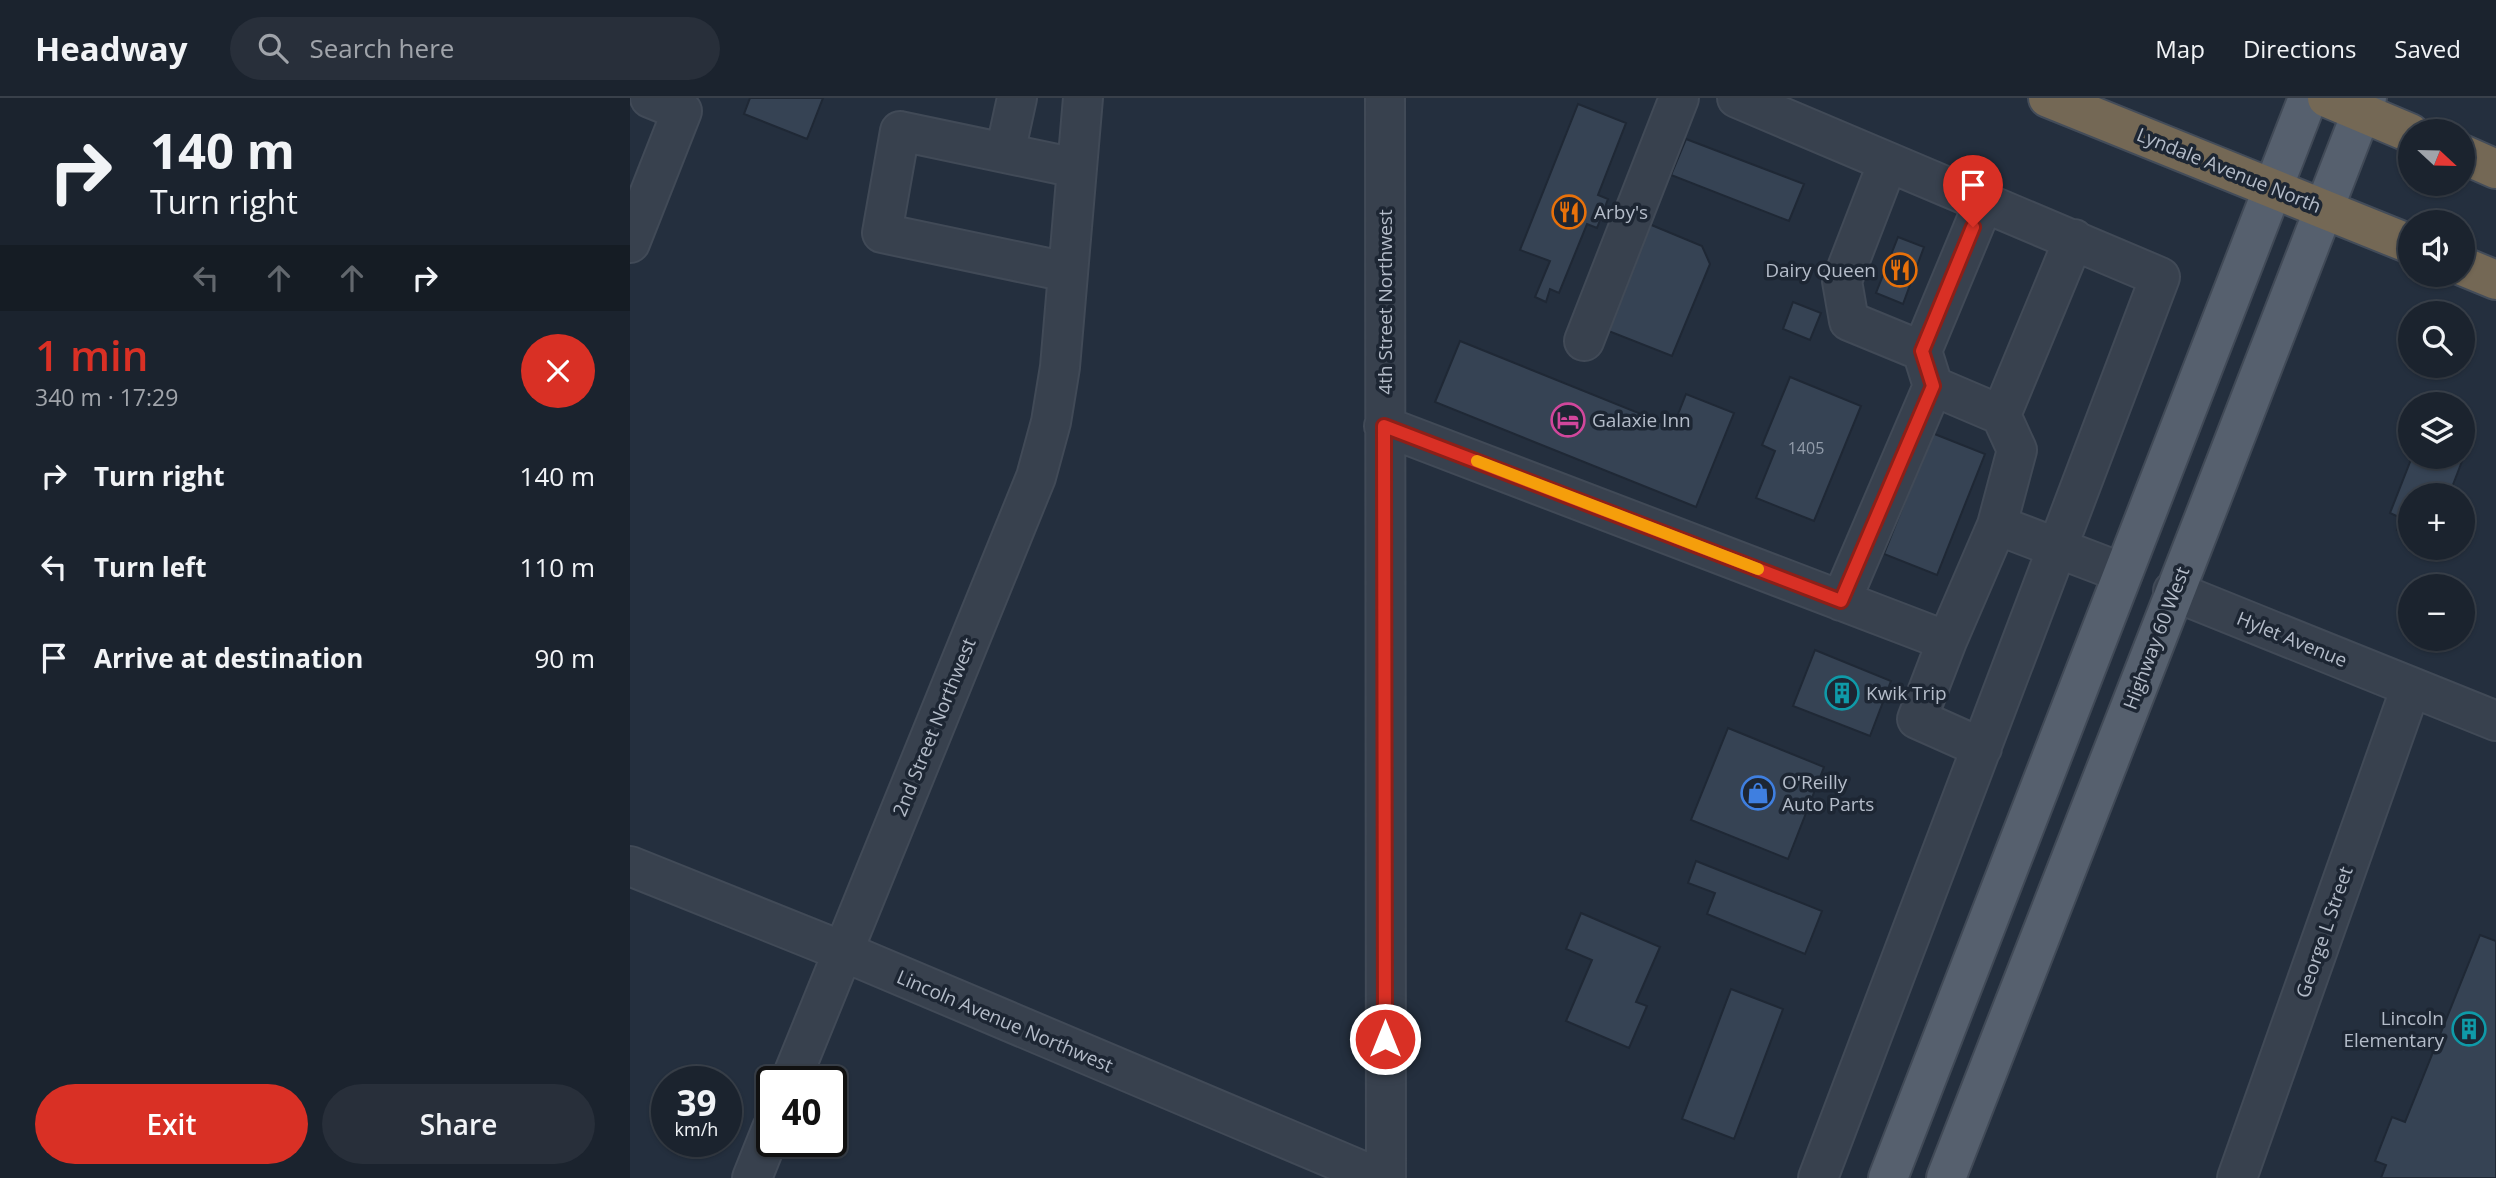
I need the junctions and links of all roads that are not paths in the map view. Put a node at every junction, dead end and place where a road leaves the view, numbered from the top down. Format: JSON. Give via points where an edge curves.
{"nodes":[{"id":1,"x":1017,"y":98,"type":"edge"},
{"id":2,"x":1083,"y":98,"type":"edge"},
{"id":3,"x":1385,"y":98,"type":"edge"},
{"id":4,"x":1679,"y":98,"type":"edge"},
{"id":5,"x":1737,"y":98,"type":"edge"},
{"id":6,"x":2048,"y":98,"type":"edge"},
{"id":7,"x":2308,"y":98,"type":"edge"},
{"id":8,"x":2327,"y":98,"type":"edge"},
{"id":9,"x":666,"y":105,"type":"edge"},
{"id":10,"x":2364,"y":105,"type":"edge"},
{"id":11,"x":2398,"y":126,"type":"edge"},
{"id":12,"x":1005,"y":153,"type":"junction"},
{"id":13,"x":2475,"y":160,"type":"edge"},
{"id":14,"x":1888,"y":162,"type":"junction"},
{"id":15,"x":1076,"y":169,"type":"junction"},
{"id":16,"x":2496,"y":169,"type":"edge"},
{"id":17,"x":2274,"y":188,"type":"junction"},
{"id":18,"x":1984,"y":202,"type":"junction"},
{"id":19,"x":2326,"y":208,"type":"junction"},
{"id":20,"x":2074,"y":239,"type":"junction"},
{"id":21,"x":2398,"y":239,"type":"edge"},
{"id":22,"x":630,"y":243,"type":"edge"},
{"id":23,"x":2475,"y":271,"type":"edge"},
{"id":24,"x":1068,"y":272,"type":"junction"},
{"id":25,"x":2496,"y":280,"type":"edge"},
{"id":26,"x":1584,"y":341,"type":"dead end"},
{"id":27,"x":1928,"y":368,"type":"junction"},
{"id":28,"x":2001,"y":415,"type":"junction"},
{"id":29,"x":1384,"y":426,"type":"junction"},
{"id":30,"x":1997,"y":525,"type":"junction"},
{"id":31,"x":2058,"y":547,"type":"junction"},
{"id":32,"x":2123,"y":573,"type":"junction"},
{"id":33,"x":2173,"y":591,"type":"junction"},
{"id":34,"x":1841,"y":601,"type":"junction"},
{"id":35,"x":1947,"y":641,"type":"junction"},
{"id":36,"x":2411,"y":687,"type":"junction"},
{"id":37,"x":2496,"y":721,"type":"edge"},
{"id":38,"x":1982,"y":748,"type":"junction"},
{"id":39,"x":630,"y":866,"type":"edge"},
{"id":40,"x":842,"y":951,"type":"junction"},
{"id":41,"x":796,"y":1066,"type":"edge"},
{"id":42,"x":760,"y":1157,"type":"edge"},
{"id":43,"x":752,"y":1178,"type":"edge"},
{"id":44,"x":1379,"y":1178,"type":"edge"},
{"id":45,"x":1386,"y":1178,"type":"edge"},
{"id":46,"x":1818,"y":1178,"type":"edge"},
{"id":47,"x":1888,"y":1178,"type":"edge"},
{"id":48,"x":1946,"y":1178,"type":"edge"},
{"id":49,"x":2237,"y":1178,"type":"edge"}],
"edges":[{"from":1,"to":12,"type":"street"},
{"from":2,"to":15,"type":"street","name":"2nd Street Northwest"},
{"from":3,"to":29,"type":"street","name":"4th Street Northwest"},
{"from":4,"to":26,"type":"street"},
{"from":5,"to":14,"type":"street"},
{"from":6,"to":17,"type":"highway","name":"Lyndale Avenue North"},
{"from":7,"to":17,"type":"main road"},
{"from":8,"to":10,"type":"highway"},
{"from":9,"to":22,"type":"street"},
{"from":10,"to":11,"type":"highway"},
{"from":10,"to":19,"type":"main road","name":"Highway 60 West"},
{"from":12,"to":15,"type":"street"},
{"from":12,"to":24,"type":"street","via":[[901,131],[882,233]]},
{"from":13,"to":16,"type":"highway"},
{"from":14,"to":18,"type":"street"},
{"from":14,"to":27,"type":"street","via":[[1842,281],[1849,321]]},
{"from":15,"to":24,"type":"street","name":"2nd Street Northwest"},
{"from":17,"to":19,"type":"highway","name":"Lyndale Avenue North"},
{"from":17,"to":32,"type":"main road"},
{"from":18,"to":20,"type":"street"},
{"from":18,"to":27,"type":"street"},
{"from":19,"to":21,"type":"highway","name":"Lyndale Avenue North"},
{"from":19,"to":33,"type":"main road","name":"Highway 60 West"},
{"from":20,"to":28,"type":"street"},
{"from":20,"to":31,"type":"street","via":[[2160,277]]},
{"from":23,"to":25,"type":"highway"},
{"from":24,"to":40,"type":"street","name":"2nd Street Northwest","via":[[1060,367],[1036,477]]},
{"from":27,"to":28,"type":"street"},
{"from":27,"to":34,"type":"street"},
{"from":28,"to":30,"type":"street","via":[[2017,450]]},
{"from":29,"to":34,"type":"street"},
{"from":29,"to":45,"type":"street","name":"4th Street Northwest"},
{"from":30,"to":31,"type":"street"},
{"from":30,"to":35,"type":"street"},
{"from":31,"to":32,"type":"street"},
{"from":31,"to":38,"type":"street"},
{"from":32,"to":47,"type":"main road"},
{"from":33,"to":36,"type":"street","name":"Hylet Avenue"},
{"from":33,"to":48,"type":"main road","name":"Highway 60 West"},
{"from":34,"to":35,"type":"street"},
{"from":35,"to":38,"type":"street","via":[[1917,719]]},
{"from":36,"to":37,"type":"street","name":"Hylet Avenue"},
{"from":36,"to":49,"type":"street","name":"George L Street"},
{"from":38,"to":46,"type":"street"},
{"from":39,"to":40,"type":"street","name":"Lincoln Avenue Northwest"},
{"from":40,"to":41,"type":"street","name":"2nd Street Northwest"},
{"from":40,"to":44,"type":"street","name":"Lincoln Avenue Northwest"},
{"from":42,"to":43,"type":"street"}]}
